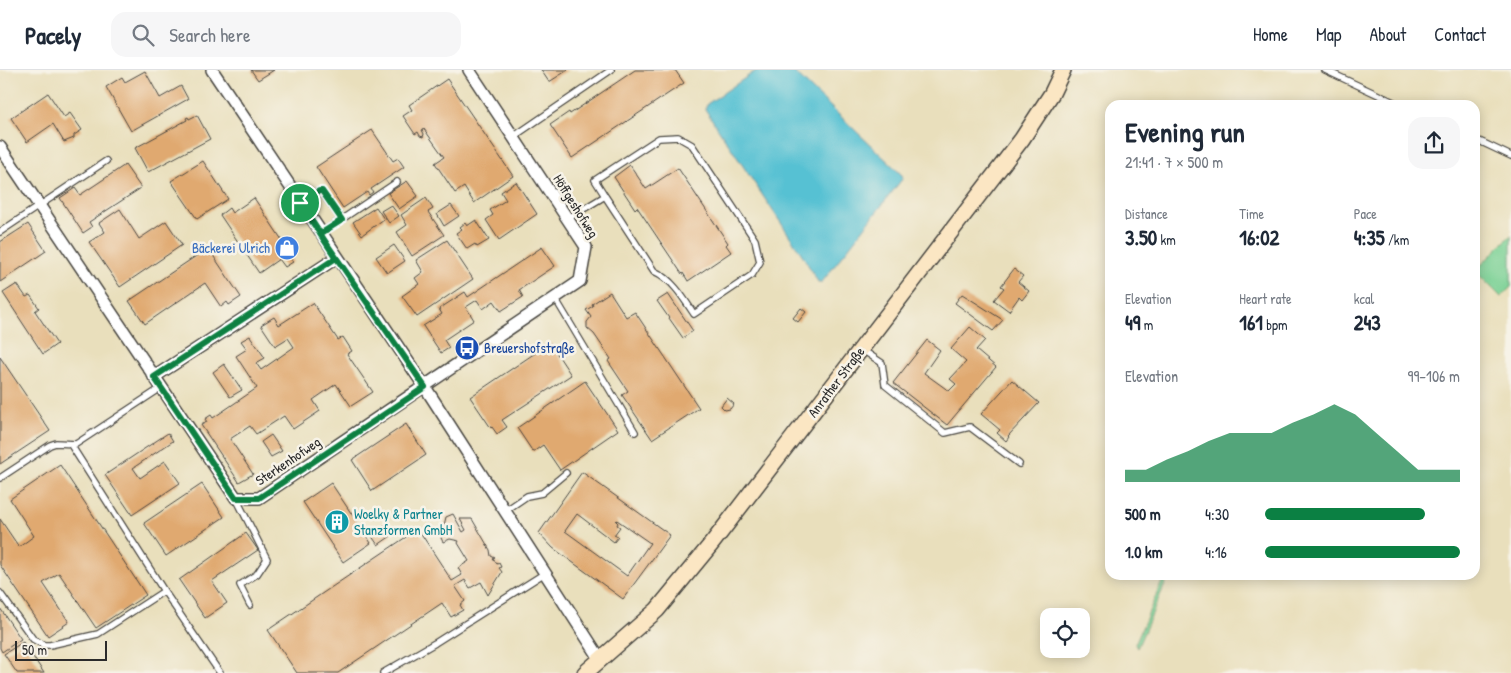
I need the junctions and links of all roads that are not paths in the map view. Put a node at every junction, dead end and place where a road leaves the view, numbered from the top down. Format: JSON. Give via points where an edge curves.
{"nodes":[{"id":1,"x":212,"y":70,"type":"edge"},
{"id":2,"x":469,"y":70,"type":"edge"},
{"id":3,"x":611,"y":70,"type":"edge"},
{"id":4,"x":1062,"y":70,"type":"edge"},
{"id":5,"x":1325,"y":70,"type":"edge"},
{"id":6,"x":1389,"y":100,"type":"edge"},
{"id":7,"x":514,"y":137,"type":"junction"},
{"id":8,"x":1480,"y":141,"type":"edge"},
{"id":9,"x":0,"y":147,"type":"edge"},
{"id":10,"x":1511,"y":156,"type":"edge"},
{"id":11,"x":106,"y":161,"type":"dead end"},
{"id":12,"x":397,"y":182,"type":"dead end"},
{"id":13,"x":605,"y":196,"type":"junction"},
{"id":14,"x":300,"y":203,"type":"junction"},
{"id":15,"x":39,"y":205,"type":"junction"},
{"id":16,"x":567,"y":219,"type":"junction"},
{"id":17,"x":342,"y":220,"type":"junction"},
{"id":18,"x":0,"y":232,"type":"edge"},
{"id":19,"x":320,"y":234,"type":"junction"},
{"id":20,"x":336,"y":258,"type":"junction"},
{"id":21,"x":554,"y":298,"type":"junction"},
{"id":22,"x":861,"y":349,"type":"junction"},
{"id":23,"x":154,"y":377,"type":"junction"},
{"id":24,"x":425,"y":387,"type":"junction"},
{"id":25,"x":161,"y":388,"type":"junction"},
{"id":26,"x":635,"y":432,"type":"dead end"},
{"id":27,"x":71,"y":445,"type":"junction"},
{"id":28,"x":1019,"y":464,"type":"dead end"},
{"id":29,"x":566,"y":474,"type":"dead end"},
{"id":30,"x":0,"y":478,"type":"edge"},
{"id":31,"x":236,"y":498,"type":"junction"},
{"id":32,"x":505,"y":511,"type":"junction"},
{"id":33,"x":545,"y":573,"type":"junction"},
{"id":34,"x":164,"y":591,"type":"junction"},
{"id":35,"x":0,"y":593,"type":"edge"},
{"id":36,"x":250,"y":605,"type":"dead end"},
{"id":37,"x":601,"y":660,"type":"junction"},
{"id":38,"x":220,"y":673,"type":"edge"},
{"id":39,"x":383,"y":673,"type":"edge"},
{"id":40,"x":585,"y":673,"type":"edge"}],
"edges":[{"from":1,"to":14,"type":"street"},
{"from":2,"to":7,"type":"street","name":"Höffgeshofweg"},
{"from":3,"to":7,"type":"lane"},
{"from":4,"to":22,"type":"main road","name":"Anrather Straße","via":[[1052,93],[1022,139]]},
{"from":5,"to":6,"type":"lane"},
{"from":7,"to":16,"type":"street","name":"Höffgeshofweg"},
{"from":8,"to":10,"type":"lane"},
{"from":9,"to":15,"type":"street"},
{"from":11,"to":15,"type":"lane"},
{"from":12,"to":17,"type":"lane"},
{"from":13,"to":13,"type":"lane","via":[[595,180],[659,138],[678,137],[692,145],[755,240],[760,262],[752,275],[694,314],[664,275],[654,270]]},
{"from":13,"to":16,"type":"lane"},
{"from":14,"to":17,"type":"lane","via":[[322,191]]},
{"from":14,"to":19,"type":"street"},
{"from":15,"to":18,"type":"lane"},
{"from":15,"to":23,"type":"street"},
{"from":16,"to":21,"type":"street","name":"Höffgeshofweg","via":[[586,247],[580,281]]},
{"from":17,"to":19,"type":"lane"},
{"from":19,"to":20,"type":"street"},
{"from":20,"to":23,"type":"street"},
{"from":20,"to":24,"type":"street"},
{"from":21,"to":24,"type":"street","name":"Höffgeshofweg"},
{"from":21,"to":26,"type":"lane"},
{"from":22,"to":28,"type":"lane","via":[[882,363],[885,385],[945,433],[970,427]]},
{"from":22,"to":37,"type":"main road","name":"Anrather Straße","via":[[663,603]]},
{"from":23,"to":25,"type":"street"},
{"from":24,"to":31,"type":"street","name":"Sterkenhofweg","via":[[259,498]]},
{"from":24,"to":32,"type":"street"},
{"from":25,"to":27,"type":"lane"},
{"from":25,"to":31,"type":"street"},
{"from":27,"to":30,"type":"lane","via":[[50,444]]},
{"from":27,"to":34,"type":"lane"},
{"from":29,"to":32,"type":"lane","via":[[542,493],[527,496]]},
{"from":31,"to":36,"type":"lane","via":[[267,559],[257,574],[240,585]]},
{"from":32,"to":33,"type":"street"},
{"from":33,"to":37,"type":"street"},
{"from":33,"to":39,"type":"lane"},
{"from":34,"to":35,"type":"lane","via":[[98,634],[50,646],[33,639]]},
{"from":34,"to":38,"type":"lane"},
{"from":37,"to":40,"type":"main road","name":"Anrather Straße"}]}
